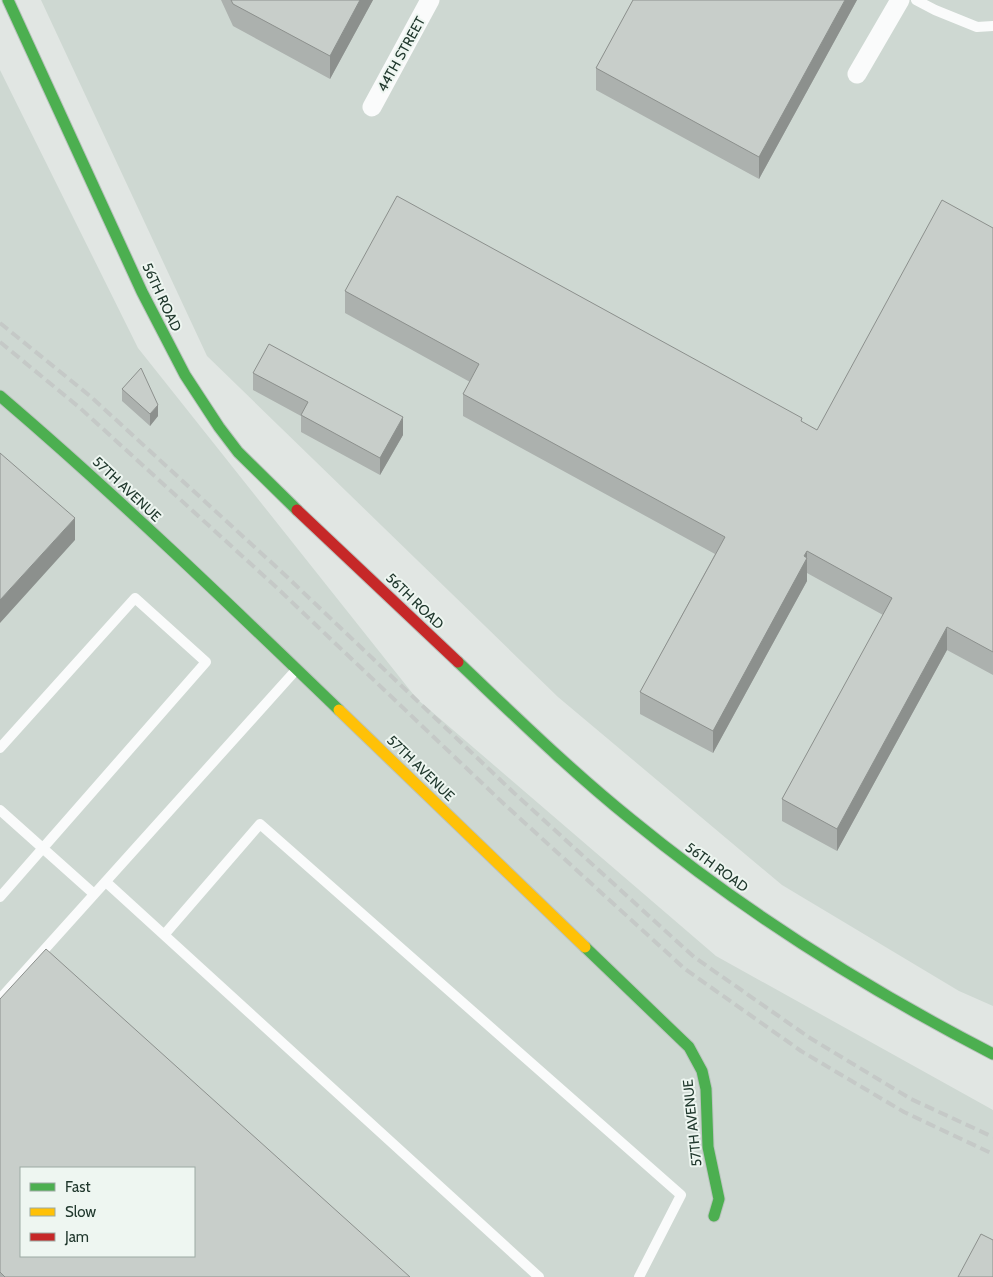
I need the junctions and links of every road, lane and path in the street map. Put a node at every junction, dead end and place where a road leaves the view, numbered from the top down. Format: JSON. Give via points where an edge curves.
{"nodes":[{"id":1,"x":8,"y":0,"type":"edge"},
{"id":2,"x":430,"y":0,"type":"edge"},
{"id":3,"x":900,"y":0,"type":"edge"},
{"id":4,"x":916,"y":0,"type":"edge"},
{"id":5,"x":993,"y":26,"type":"edge"},
{"id":6,"x":857,"y":74,"type":"dead end"},
{"id":7,"x":372,"y":107,"type":"dead end"},
{"id":8,"x":0,"y":396,"type":"edge"},
{"id":9,"x":297,"y":669,"type":"junction"},
{"id":10,"x":0,"y":748,"type":"edge"},
{"id":11,"x":0,"y":810,"type":"edge"},
{"id":12,"x":43,"y":848,"type":"junction"},
{"id":13,"x":106,"y":882,"type":"junction"},
{"id":14,"x":94,"y":894,"type":"junction"},
{"id":15,"x":0,"y":897,"type":"edge"},
{"id":16,"x":164,"y":935,"type":"junction"},
{"id":17,"x":0,"y":999,"type":"edge"},
{"id":18,"x":993,"y":1054,"type":"edge"},
{"id":19,"x":714,"y":1216,"type":"dead end"},
{"id":20,"x":539,"y":1277,"type":"edge"},
{"id":21,"x":639,"y":1277,"type":"edge"}],
"edges":[{"from":1,"to":18,"type":"main road","name":"56TH ROAD","via":[[163,337],[201,402],[238,452],[547,747],[663,845],[806,949]]},
{"from":2,"to":7,"type":"street","name":"44TH STREET"},
{"from":3,"to":6,"type":"street"},
{"from":4,"to":5,"type":"lane","via":[[976,27]]},
{"from":8,"to":9,"type":"main road","name":"57TH AVENUE","via":[[121,503]]},
{"from":9,"to":13,"type":"lane"},
{"from":9,"to":19,"type":"main road","name":"57TH AVENUE","via":[[689,1047],[702,1071],[706,1089],[708,1147],[719,1199]]},
{"from":10,"to":12,"type":"lane","via":[[135,598],[206,662]]},
{"from":11,"to":12,"type":"lane"},
{"from":12,"to":14,"type":"lane"},
{"from":12,"to":15,"type":"lane"},
{"from":13,"to":14,"type":"lane"},
{"from":13,"to":16,"type":"lane"},
{"from":14,"to":17,"type":"lane"},
{"from":16,"to":20,"type":"lane"},
{"from":16,"to":21,"type":"lane","via":[[260,824],[681,1195]]}]}
